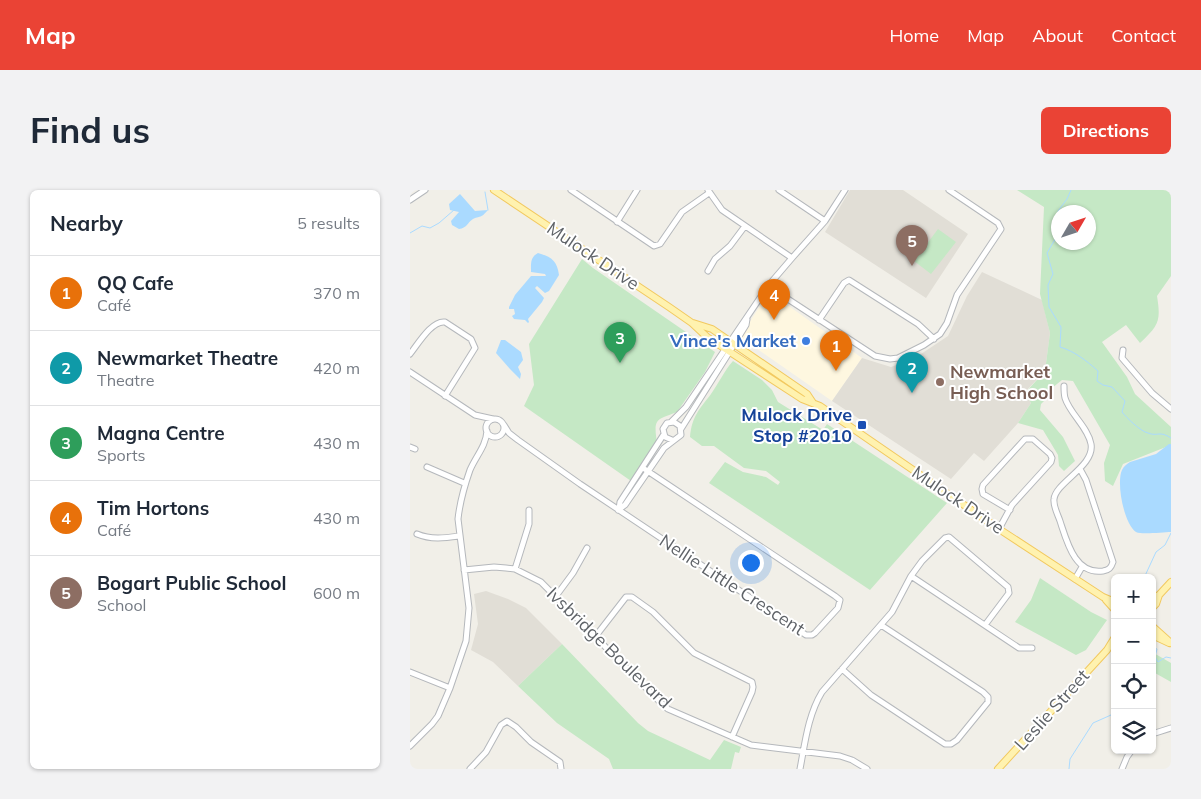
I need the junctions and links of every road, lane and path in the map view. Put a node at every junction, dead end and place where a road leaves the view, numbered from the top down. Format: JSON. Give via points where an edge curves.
{"nodes":[{"id":1,"x":425,"y":190,"type":"edge"},
{"id":2,"x":494,"y":190,"type":"edge"},
{"id":3,"x":570,"y":190,"type":"edge"},
{"id":4,"x":637,"y":190,"type":"edge"},
{"id":5,"x":845,"y":190,"type":"edge"},
{"id":6,"x":949,"y":190,"type":"edge"},
{"id":7,"x":708,"y":191,"type":"edge"},
{"id":8,"x":782,"y":191,"type":"edge"},
{"id":9,"x":410,"y":200,"type":"edge"},
{"id":10,"x":825,"y":221,"type":"junction"},
{"id":11,"x":617,"y":222,"type":"junction"},
{"id":12,"x":745,"y":226,"type":"junction"},
{"id":13,"x":792,"y":258,"type":"junction"},
{"id":14,"x":708,"y":271,"type":"dead end"},
{"id":15,"x":768,"y":286,"type":"junction"},
{"id":16,"x":819,"y":320,"type":"junction"},
{"id":17,"x":692,"y":323,"type":"junction"},
{"id":18,"x":934,"y":339,"type":"junction"},
{"id":19,"x":732,"y":343,"type":"junction"},
{"id":20,"x":727,"y":350,"type":"junction"},
{"id":21,"x":1123,"y":350,"type":"dead end"},
{"id":22,"x":410,"y":354,"type":"edge"},
{"id":23,"x":410,"y":372,"type":"edge"},
{"id":24,"x":1064,"y":386,"type":"dead end"},
{"id":25,"x":445,"y":396,"type":"junction"},
{"id":26,"x":813,"y":403,"type":"junction"},
{"id":27,"x":1171,"y":409,"type":"edge"},
{"id":28,"x":475,"y":415,"type":"junction"},
{"id":29,"x":493,"y":419,"type":"junction"},
{"id":30,"x":671,"y":422,"type":"junction"},
{"id":31,"x":504,"y":425,"type":"junction"},
{"id":32,"x":681,"y":429,"type":"junction"},
{"id":33,"x":486,"y":430,"type":"junction"},
{"id":34,"x":664,"y":434,"type":"junction"},
{"id":35,"x":498,"y":436,"type":"junction"},
{"id":36,"x":518,"y":440,"type":"junction"},
{"id":37,"x":672,"y":440,"type":"junction"},
{"id":38,"x":484,"y":445,"type":"junction"},
{"id":39,"x":427,"y":467,"type":"dead end"},
{"id":40,"x":1080,"y":469,"type":"junction"},
{"id":41,"x":645,"y":470,"type":"junction"},
{"id":42,"x":464,"y":483,"type":"junction"},
{"id":43,"x":529,"y":510,"type":"dead end"},
{"id":44,"x":618,"y":510,"type":"junction"},
{"id":45,"x":1010,"y":510,"type":"junction"},
{"id":46,"x":999,"y":529,"type":"junction"},
{"id":47,"x":417,"y":534,"type":"dead end"},
{"id":48,"x":460,"y":536,"type":"junction"},
{"id":49,"x":587,"y":548,"type":"dead end"},
{"id":50,"x":1082,"y":567,"type":"junction"},
{"id":51,"x":464,"y":570,"type":"junction"},
{"id":52,"x":515,"y":570,"type":"junction"},
{"id":53,"x":911,"y":576,"type":"junction"},
{"id":54,"x":1075,"y":579,"type":"junction"},
{"id":55,"x":1171,"y":582,"type":"edge"},
{"id":56,"x":556,"y":596,"type":"junction"},
{"id":57,"x":1103,"y":597,"type":"junction"},
{"id":58,"x":1156,"y":597,"type":"edge"},
{"id":59,"x":1111,"y":600,"type":"edge"},
{"id":60,"x":1111,"y":606,"type":"edge"},
{"id":61,"x":881,"y":625,"type":"junction"},
{"id":62,"x":985,"y":625,"type":"junction"},
{"id":63,"x":1156,"y":630,"type":"edge"},
{"id":64,"x":596,"y":637,"type":"junction"},
{"id":65,"x":1156,"y":637,"type":"edge"},
{"id":66,"x":1171,"y":643,"type":"edge"},
{"id":67,"x":1111,"y":644,"type":"edge"},
{"id":68,"x":1032,"y":648,"type":"dead end"},
{"id":69,"x":1111,"y":648,"type":"edge"},
{"id":70,"x":1107,"y":650,"type":"junction"},
{"id":71,"x":842,"y":669,"type":"junction"},
{"id":72,"x":410,"y":672,"type":"edge"},
{"id":73,"x":450,"y":688,"type":"junction"},
{"id":74,"x":1171,"y":728,"type":"edge"},
{"id":75,"x":1156,"y":733,"type":"edge"},
{"id":76,"x":732,"y":737,"type":"junction"},
{"id":77,"x":410,"y":746,"type":"edge"},
{"id":78,"x":804,"y":750,"type":"junction"},
{"id":79,"x":1129,"y":754,"type":"edge"},
{"id":80,"x":470,"y":769,"type":"edge"},
{"id":81,"x":562,"y":769,"type":"edge"},
{"id":82,"x":800,"y":769,"type":"edge"},
{"id":83,"x":867,"y":769,"type":"edge"},
{"id":84,"x":998,"y":769,"type":"edge"},
{"id":85,"x":1122,"y":769,"type":"edge"}],
"edges":[{"from":1,"to":9,"type":"street"},
{"from":2,"to":17,"type":"main road","name":"Mulock Drive"},
{"from":3,"to":11,"type":"street"},
{"from":4,"to":11,"type":"street"},
{"from":5,"to":10,"type":"street"},
{"from":6,"to":18,"type":"street","via":[[998,223],[1001,229],[958,295],[944,328]]},
{"from":7,"to":11,"type":"street","via":[[682,212],[657,246]]},
{"from":7,"to":12,"type":"street","via":[[722,210]]},
{"from":8,"to":10,"type":"street"},
{"from":10,"to":13,"type":"street"},
{"from":12,"to":13,"type":"street"},
{"from":12,"to":14,"type":"street"},
{"from":13,"to":15,"type":"street"},
{"from":15,"to":16,"type":"street"},
{"from":15,"to":19,"type":"street"},
{"from":16,"to":18,"type":"street","via":[[866,351],[883,358],[898,358]]},
{"from":16,"to":18,"type":"street","via":[[844,283],[853,280],[918,324]]},
{"from":17,"to":19,"type":"main road","name":"Mulock Drive","via":[[712,329]]},
{"from":17,"to":20,"type":"main road","name":"Mulock Drive"},
{"from":19,"to":20,"type":"street"},
{"from":19,"to":26,"type":"main road","name":"Mulock Drive","via":[[807,394]]},
{"from":20,"to":26,"type":"main road","name":"Mulock Drive"},
{"from":20,"to":30,"type":"street","via":[[686,407]]},
{"from":20,"to":32,"type":"street"},
{"from":21,"to":27,"type":"street","via":[[1122,358],[1152,393]]},
{"from":22,"to":25,"type":"street","via":[[440,321],[474,341],[475,348]]},
{"from":23,"to":25,"type":"street"},
{"from":24,"to":40,"type":"street","via":[[1065,398],[1091,442],[1090,455]]},
{"from":25,"to":28,"type":"street"},
{"from":26,"to":46,"type":"main road","name":"Mulock Drive"},
{"from":28,"to":29,"type":"street"},
{"from":28,"to":33,"type":"street"},
{"from":29,"to":31,"type":"street","via":[[499,419]]},
{"from":29,"to":33,"type":"street","via":[[488,422]]},
{"from":30,"to":32,"type":"street"},
{"from":30,"to":34,"type":"street","via":[[664,427]]},
{"from":31,"to":35,"type":"street","via":[[504,431]]},
{"from":31,"to":36,"type":"street","name":"Nellie Little Crescent"},
{"from":32,"to":37,"type":"street","via":[[679,437]]},
{"from":33,"to":35,"type":"street","via":[[491,436]]},
{"from":33,"to":38,"type":"street"},
{"from":34,"to":37,"type":"street"},
{"from":34,"to":41,"type":"street"},
{"from":35,"to":36,"type":"street","name":"Nellie Little Crescent"},
{"from":35,"to":38,"type":"street"},
{"from":36,"to":44,"type":"street","name":"Nellie Little Crescent"},
{"from":37,"to":41,"type":"street"},
{"from":38,"to":42,"type":"street"},
{"from":39,"to":42,"type":"street"},
{"from":40,"to":50,"type":"street","via":[[1053,498],[1073,556]]},
{"from":40,"to":50,"type":"street","via":[[1113,562],[1110,569],[1104,571]]},
{"from":41,"to":44,"type":"street","via":[[625,505]]},
{"from":41,"to":44,"type":"street","name":"Nellie Little Crescent","via":[[835,596],[840,600],[838,608],[812,636],[806,635]]},
{"from":42,"to":48,"type":"street","via":[[458,519]]},
{"from":43,"to":52,"type":"street","via":[[529,524]]},
{"from":45,"to":45,"type":"street","via":[[1051,462],[1050,454],[1033,439],[1025,439],[983,485],[984,494]]},
{"from":45,"to":46,"type":"street"},
{"from":46,"to":54,"type":"main road","name":"Mulock Drive"},
{"from":47,"to":48,"type":"street","via":[[425,538]]},
{"from":48,"to":51,"type":"street"},
{"from":49,"to":56,"type":"street"},
{"from":50,"to":54,"type":"street"},
{"from":51,"to":52,"type":"street","name":"Ivsbridge Boulevard","via":[[494,567]]},
{"from":51,"to":73,"type":"street","via":[[469,608],[468,631]]},
{"from":52,"to":56,"type":"street","name":"Ivsbridge Boulevard","via":[[541,582]]},
{"from":53,"to":61,"type":"street","via":[[896,606]]},
{"from":53,"to":62,"type":"street"},
{"from":53,"to":62,"type":"street","via":[[945,538],[949,538],[1008,587],[1009,593]]},
{"from":54,"to":57,"type":"main road","name":"Mulock Drive"},
{"from":55,"to":58,"type":"main road"},
{"from":56,"to":64,"type":"street","name":"Ivsbridge Boulevard"},
{"from":57,"to":59,"type":"main road","name":"Mulock Drive"},
{"from":57,"to":60,"type":"main road","name":"Mulock Drive"},
{"from":61,"to":71,"type":"street"},
{"from":61,"to":71,"type":"street","via":[[988,697],[988,702],[957,740],[945,744],[871,695]]},
{"from":62,"to":68,"type":"street","via":[[1019,648]]},
{"from":63,"to":66,"type":"main road"},
{"from":64,"to":76,"type":"street","name":"Ivsbridge Boulevard","via":[[661,703]]},
{"from":64,"to":76,"type":"street","via":[[626,597],[632,597],[653,612],[694,653],[752,682],[752,692]]},
{"from":65,"to":66,"type":"main road"},
{"from":67,"to":70,"type":"main road","name":"Leslie Street"},
{"from":69,"to":70,"type":"main road","name":"Leslie Street"},
{"from":70,"to":84,"type":"main road","name":"Leslie Street"},
{"from":71,"to":78,"type":"street","via":[[815,703]]},
{"from":72,"to":73,"type":"street"},
{"from":73,"to":77,"type":"street","via":[[432,724]]},
{"from":74,"to":75,"type":"street"},
{"from":76,"to":78,"type":"street","name":"Ivsbridge Boulevard","via":[[751,745]]},
{"from":78,"to":82,"type":"street"},
{"from":78,"to":83,"type":"street","name":"Ivsbridge Boulevard","via":[[840,756]]},
{"from":79,"to":85,"type":"street"},
{"from":80,"to":81,"type":"street","via":[[507,721],[558,760]]}]}
